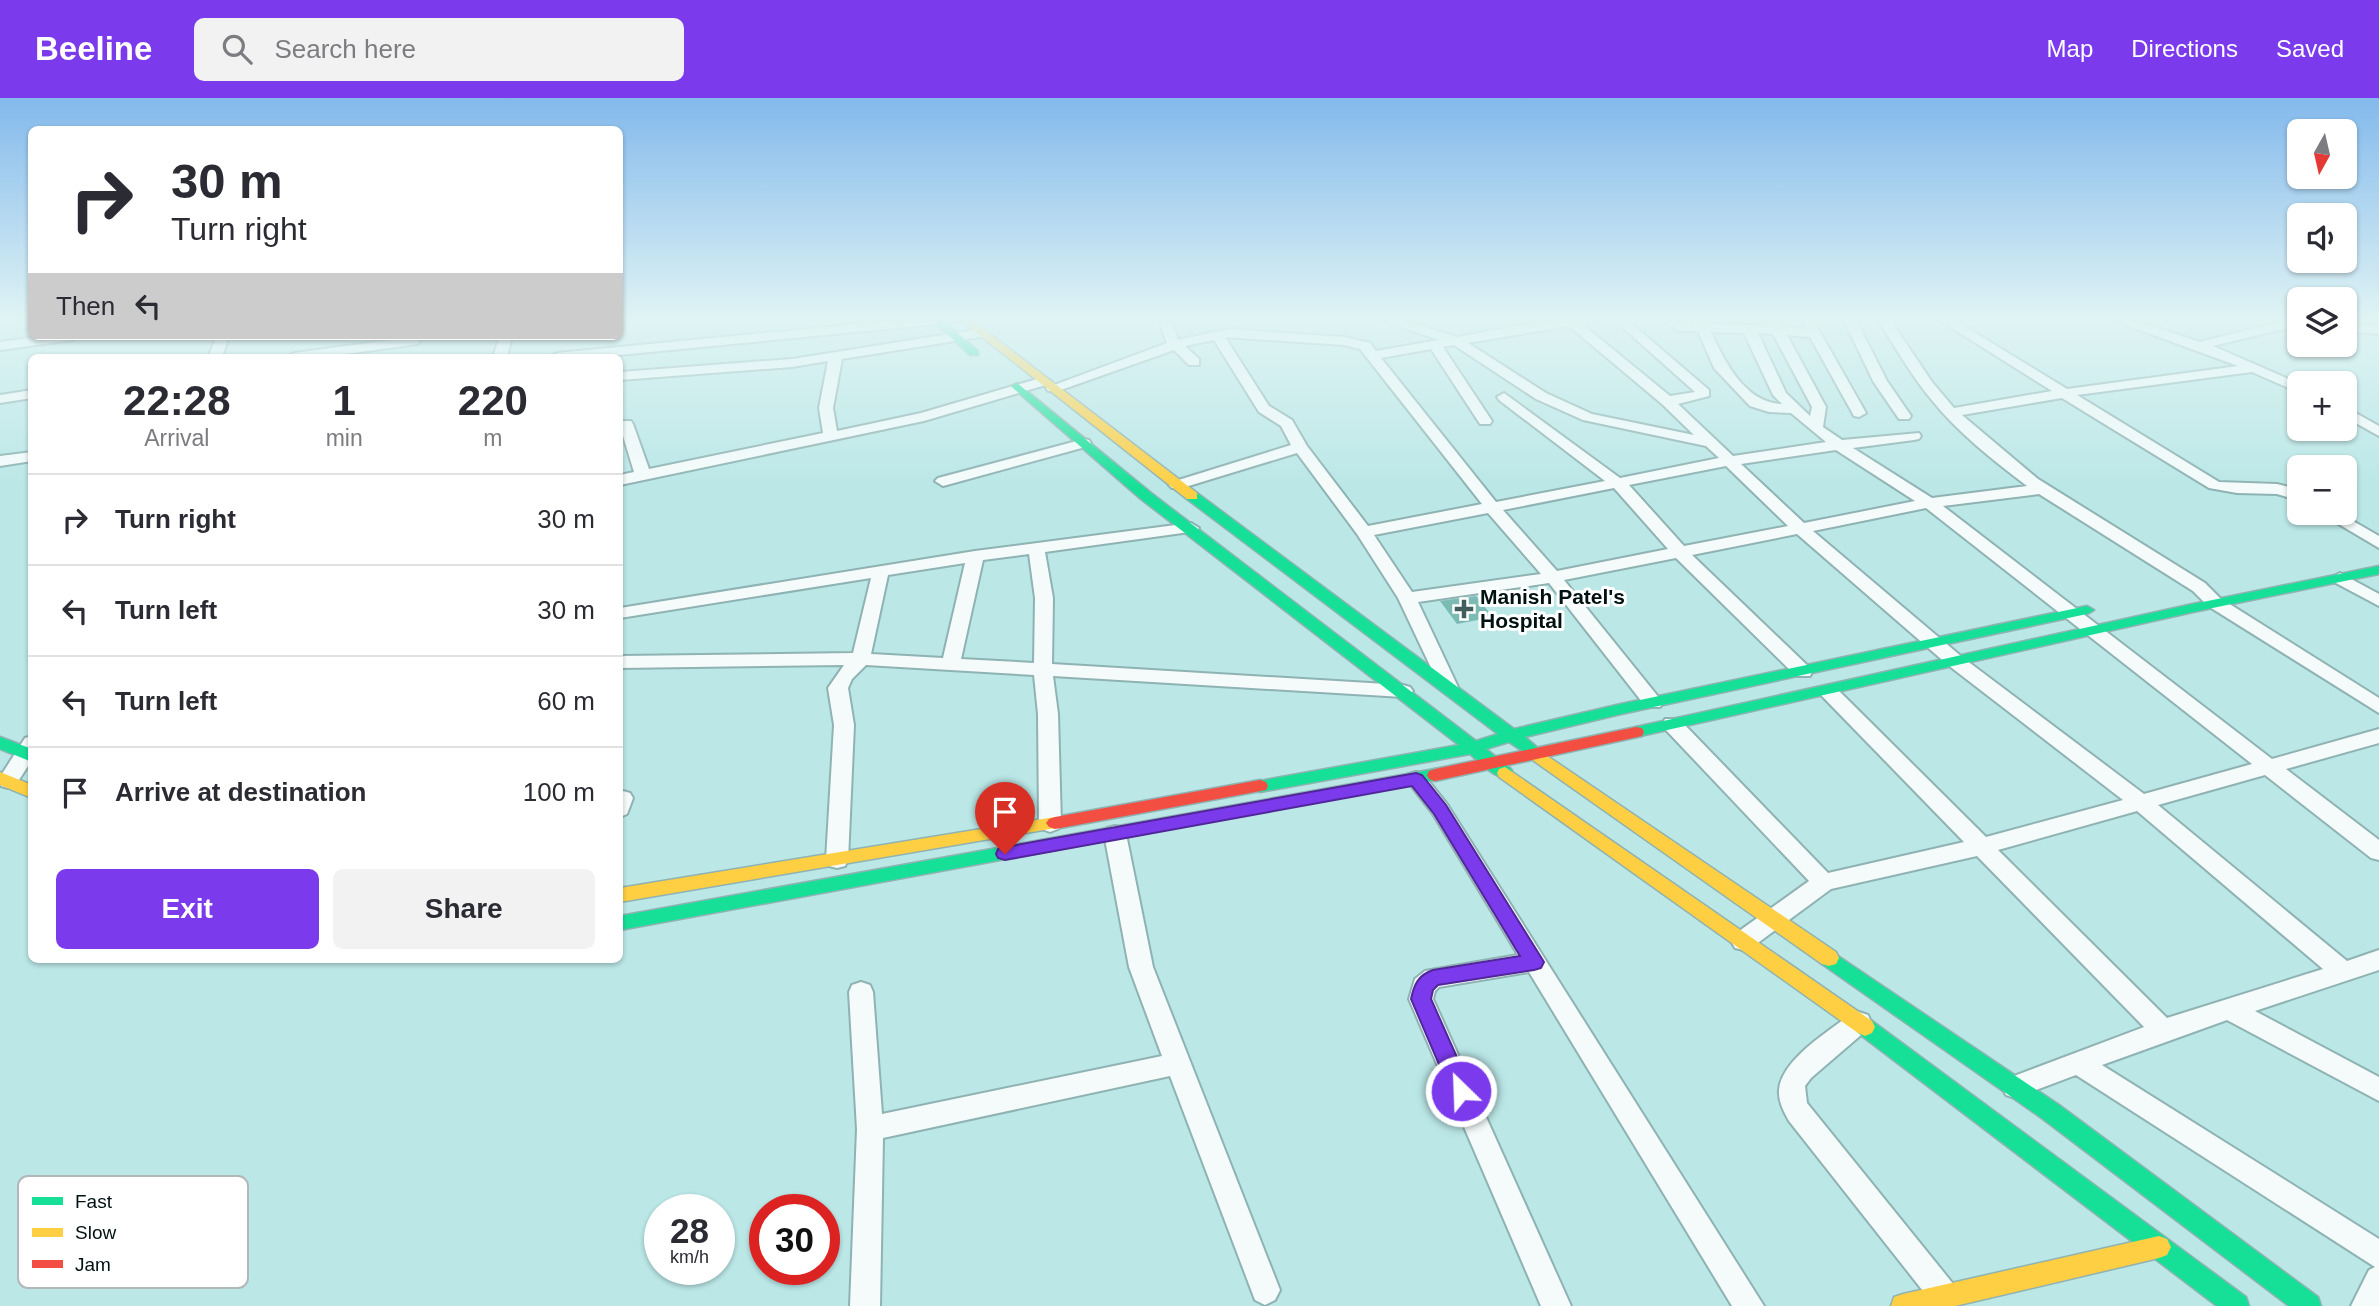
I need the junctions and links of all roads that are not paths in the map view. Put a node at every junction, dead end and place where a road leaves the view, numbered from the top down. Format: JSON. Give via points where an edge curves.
{"nodes":[{"id":1,"x":642,"y":374,"type":"edge"},
{"id":2,"x":833,"y":374,"type":"edge"},
{"id":3,"x":1002,"y":374,"type":"dead end"},
{"id":4,"x":1034,"y":374,"type":"edge"},
{"id":5,"x":1082,"y":374,"type":"edge"},
{"id":6,"x":1242,"y":374,"type":"edge"},
{"id":7,"x":1389,"y":374,"type":"edge"},
{"id":8,"x":1454,"y":374,"type":"edge"},
{"id":9,"x":1508,"y":374,"type":"edge"},
{"id":10,"x":1635,"y":374,"type":"edge"},
{"id":11,"x":1683,"y":374,"type":"edge"},
{"id":12,"x":1728,"y":374,"type":"edge"},
{"id":13,"x":1770,"y":374,"type":"edge"},
{"id":14,"x":1801,"y":374,"type":"edge"},
{"id":15,"x":1836,"y":374,"type":"edge"},
{"id":16,"x":1877,"y":374,"type":"edge"},
{"id":17,"x":1921,"y":374,"type":"edge"},
{"id":18,"x":2036,"y":374,"type":"edge"},
{"id":19,"x":2207,"y":374,"type":"edge"},
{"id":20,"x":2269,"y":374,"type":"edge"},
{"id":21,"x":623,"y":376,"type":"edge"},
{"id":22,"x":2287,"y":383,"type":"edge"},
{"id":23,"x":1048,"y":385,"type":"junction"},
{"id":24,"x":1021,"y":389,"type":"junction"},
{"id":25,"x":2067,"y":393,"type":"junction"},
{"id":26,"x":28,"y":395,"type":"edge"},
{"id":27,"x":1504,"y":397,"type":"dead end"},
{"id":28,"x":0,"y":399,"type":"edge"},
{"id":29,"x":1667,"y":401,"type":"junction"},
{"id":30,"x":1793,"y":409,"type":"junction"},
{"id":31,"x":1859,"y":413,"type":"dead end"},
{"id":32,"x":1951,"y":413,"type":"junction"},
{"id":33,"x":2357,"y":414,"type":"edge"},
{"id":34,"x":1904,"y":416,"type":"dead end"},
{"id":35,"x":2357,"y":418,"type":"edge"},
{"id":36,"x":1485,"y":421,"type":"dead end"},
{"id":37,"x":2379,"y":422,"type":"edge"},
{"id":38,"x":626,"y":424,"type":"dead end"},
{"id":39,"x":1815,"y":428,"type":"junction"},
{"id":40,"x":2379,"y":432,"type":"edge"},
{"id":41,"x":831,"y":435,"type":"junction"},
{"id":42,"x":1914,"y":436,"type":"dead end"},
{"id":43,"x":1708,"y":442,"type":"junction"},
{"id":44,"x":1084,"y":443,"type":"junction"},
{"id":45,"x":1839,"y":445,"type":"junction"},
{"id":46,"x":1300,"y":447,"type":"junction"},
{"id":47,"x":28,"y":457,"type":"edge"},
{"id":48,"x":5,"y":460,"type":"edge"},
{"id":49,"x":1729,"y":461,"type":"junction"},
{"id":50,"x":643,"y":475,"type":"junction"},
{"id":51,"x":0,"y":476,"type":"edge"},
{"id":52,"x":623,"y":479,"type":"edge"},
{"id":53,"x":943,"y":481,"type":"dead end"},
{"id":54,"x":1619,"y":484,"type":"junction"},
{"id":55,"x":1177,"y":485,"type":"junction"},
{"id":56,"x":2042,"y":489,"type":"junction"},
{"id":57,"x":2287,"y":491,"type":"edge"},
{"id":58,"x":1929,"y":503,"type":"junction"},
{"id":59,"x":1492,"y":508,"type":"junction"},
{"id":60,"x":2348,"y":525,"type":"edge"},
{"id":61,"x":1799,"y":527,"type":"junction"},
{"id":62,"x":1191,"y":528,"type":"junction"},
{"id":63,"x":1363,"y":532,"type":"junction"},
{"id":64,"x":2379,"y":543,"type":"edge"},
{"id":65,"x":1036,"y":547,"type":"junction"},
{"id":66,"x":1678,"y":551,"type":"junction"},
{"id":67,"x":975,"y":556,"type":"junction"},
{"id":68,"x":881,"y":570,"type":"junction"},
{"id":69,"x":2379,"y":570,"type":"edge"},
{"id":70,"x":1553,"y":577,"type":"junction"},
{"id":71,"x":2340,"y":578,"type":"junction"},
{"id":72,"x":2206,"y":586,"type":"junction"},
{"id":73,"x":2176,"y":592,"type":"dead end"},
{"id":74,"x":1407,"y":598,"type":"junction"},
{"id":75,"x":2379,"y":601,"type":"edge"},
{"id":76,"x":2214,"y":602,"type":"junction"},
{"id":77,"x":2099,"y":608,"type":"dead end"},
{"id":78,"x":623,"y":613,"type":"edge"},
{"id":79,"x":2073,"y":613,"type":"junction"},
{"id":80,"x":2093,"y":628,"type":"junction"},
{"id":81,"x":1937,"y":643,"type":"junction"},
{"id":82,"x":861,"y":659,"type":"junction"},
{"id":83,"x":1955,"y":661,"type":"junction"},
{"id":84,"x":623,"y":662,"type":"edge"},
{"id":85,"x":951,"y":663,"type":"junction"},
{"id":86,"x":1043,"y":668,"type":"junction"},
{"id":87,"x":1803,"y":672,"type":"junction"},
{"id":88,"x":1449,"y":687,"type":"junction"},
{"id":89,"x":1402,"y":691,"type":"junction"},
{"id":90,"x":1828,"y":691,"type":"junction"},
{"id":91,"x":1653,"y":702,"type":"junction"},
{"id":92,"x":2379,"y":707,"type":"edge"},
{"id":93,"x":1672,"y":724,"type":"junction"},
{"id":94,"x":1512,"y":735,"type":"junction"},
{"id":95,"x":2379,"y":736,"type":"edge"},
{"id":96,"x":0,"y":743,"type":"edge"},
{"id":97,"x":1472,"y":748,"type":"junction"},
{"id":98,"x":28,"y":751,"type":"edge"},
{"id":99,"x":28,"y":752,"type":"edge"},
{"id":100,"x":1537,"y":754,"type":"junction"},
{"id":101,"x":1491,"y":763,"type":"junction"},
{"id":102,"x":2272,"y":767,"type":"junction"},
{"id":103,"x":4,"y":779,"type":"edge"},
{"id":104,"x":1416,"y":779,"type":"junction"},
{"id":105,"x":28,"y":790,"type":"edge"},
{"id":106,"x":2139,"y":801,"type":"junction"},
{"id":107,"x":1050,"y":824,"type":"junction"},
{"id":108,"x":1115,"y":834,"type":"junction"},
{"id":109,"x":1980,"y":847,"type":"junction"},
{"id":110,"x":2379,"y":852,"type":"edge"},
{"id":111,"x":836,"y":860,"type":"junction"},
{"id":112,"x":1825,"y":882,"type":"junction"},
{"id":113,"x":623,"y":895,"type":"edge"},
{"id":114,"x":1773,"y":919,"type":"junction"},
{"id":115,"x":623,"y":922,"type":"edge"},
{"id":116,"x":1743,"y":941,"type":"junction"},
{"id":117,"x":2379,"y":960,"type":"edge"},
{"id":118,"x":1534,"y":962,"type":"junction"},
{"id":119,"x":2341,"y":970,"type":"junction"},
{"id":120,"x":861,"y":992,"type":"dead end"},
{"id":121,"x":2229,"y":1009,"type":"junction"},
{"id":122,"x":1858,"y":1022,"type":"junction"},
{"id":123,"x":2162,"y":1030,"type":"junction"},
{"id":124,"x":2077,"y":1062,"type":"junction"},
{"id":125,"x":1176,"y":1064,"type":"junction"},
{"id":126,"x":2015,"y":1087,"type":"junction"},
{"id":127,"x":2379,"y":1090,"type":"edge"},
{"id":128,"x":870,"y":1129,"type":"junction"},
{"id":129,"x":2159,"y":1247,"type":"junction"},
{"id":130,"x":2379,"y":1255,"type":"edge"},
{"id":131,"x":2379,"y":1280,"type":"edge"},
{"id":132,"x":1265,"y":1290,"type":"dead end"},
{"id":133,"x":1944,"y":1295,"type":"junction"},
{"id":134,"x":864,"y":1306,"type":"edge"},
{"id":135,"x":1556,"y":1306,"type":"edge"},
{"id":136,"x":1749,"y":1306,"type":"edge"},
{"id":137,"x":1903,"y":1306,"type":"edge"},
{"id":138,"x":2237,"y":1306,"type":"edge"},
{"id":139,"x":2308,"y":1306,"type":"edge"},
{"id":140,"x":2366,"y":1306,"type":"edge"}],
"edges":[{"from":1,"to":21,"type":"street"},
{"from":2,"to":41,"type":"street","via":[[826,408]]},
{"from":3,"to":24,"type":"street"},
{"from":4,"to":23,"type":"street"},
{"from":5,"to":23,"type":"street"},
{"from":6,"to":46,"type":"street","via":[[1264,409],[1287,423]]},
{"from":7,"to":59,"type":"street"},
{"from":8,"to":36,"type":"street"},
{"from":9,"to":43,"type":"street","via":[[1541,396],[1588,416]]},
{"from":10,"to":29,"type":"street"},
{"from":11,"to":29,"type":"street","via":[[1704,393]]},
{"from":12,"to":30,"type":"street","via":[[1761,407]]},
{"from":13,"to":30,"type":"street"},
{"from":14,"to":39,"type":"street","via":[[1819,407]]},
{"from":15,"to":31,"type":"street"},
{"from":16,"to":34,"type":"street"},
{"from":17,"to":32,"type":"street"},
{"from":18,"to":25,"type":"street"},
{"from":19,"to":25,"type":"street"},
{"from":20,"to":22,"type":"street"},
{"from":23,"to":24,"type":"street"},
{"from":23,"to":55,"type":"street"},
{"from":24,"to":41,"type":"street","via":[[934,415]]},
{"from":24,"to":44,"type":"street"},
{"from":25,"to":32,"type":"street"},
{"from":25,"to":57,"type":"street","via":[[2214,485],[2237,490],[2275,486]]},
{"from":26,"to":28,"type":"street"},
{"from":27,"to":54,"type":"street"},
{"from":29,"to":43,"type":"street"},
{"from":30,"to":39,"type":"street"},
{"from":32,"to":56,"type":"street","via":[[1984,446]]},
{"from":33,"to":37,"type":"street"},
{"from":35,"to":40,"type":"street"},
{"from":38,"to":50,"type":"street"},
{"from":39,"to":45,"type":"street"},
{"from":41,"to":50,"type":"street"},
{"from":42,"to":45,"type":"street"},
{"from":43,"to":49,"type":"street"},
{"from":44,"to":53,"type":"street"},
{"from":44,"to":62,"type":"street"},
{"from":45,"to":49,"type":"street"},
{"from":45,"to":58,"type":"street"},
{"from":46,"to":55,"type":"street"},
{"from":46,"to":63,"type":"street"},
{"from":47,"to":48,"type":"street"},
{"from":48,"to":51,"type":"street"},
{"from":49,"to":54,"type":"street"},
{"from":49,"to":61,"type":"street"},
{"from":50,"to":52,"type":"street"},
{"from":54,"to":59,"type":"street"},
{"from":54,"to":66,"type":"street"},
{"from":55,"to":88,"type":"street"},
{"from":56,"to":58,"type":"street"},
{"from":56,"to":72,"type":"street"},
{"from":58,"to":61,"type":"street"},
{"from":58,"to":79,"type":"street"},
{"from":59,"to":63,"type":"street"},
{"from":59,"to":70,"type":"street"},
{"from":60,"to":64,"type":"street"},
{"from":61,"to":66,"type":"street"},
{"from":61,"to":81,"type":"street"},
{"from":62,"to":65,"type":"street"},
{"from":62,"to":89,"type":"street"},
{"from":63,"to":74,"type":"street"},
{"from":65,"to":67,"type":"street"},
{"from":65,"to":86,"type":"street","via":[[1044,598]]},
{"from":66,"to":70,"type":"street"},
{"from":66,"to":87,"type":"street"},
{"from":67,"to":68,"type":"street"},
{"from":67,"to":85,"type":"street"},
{"from":68,"to":78,"type":"street"},
{"from":68,"to":82,"type":"street"},
{"from":69,"to":71,"type":"street"},
{"from":70,"to":74,"type":"street"},
{"from":70,"to":91,"type":"street"},
{"from":71,"to":75,"type":"street"},
{"from":71,"to":76,"type":"street"},
{"from":72,"to":73,"type":"street"},
{"from":72,"to":76,"type":"street"},
{"from":74,"to":88,"type":"street"},
{"from":76,"to":80,"type":"street"},
{"from":76,"to":92,"type":"street"},
{"from":77,"to":79,"type":"street"},
{"from":79,"to":80,"type":"street"},
{"from":79,"to":81,"type":"street"},
{"from":80,"to":83,"type":"street"},
{"from":80,"to":102,"type":"street"},
{"from":81,"to":83,"type":"street"},
{"from":81,"to":87,"type":"street"},
{"from":82,"to":84,"type":"street"},
{"from":82,"to":85,"type":"street"},
{"from":82,"to":111,"type":"street","via":[[838,688],[844,725]]},
{"from":83,"to":90,"type":"street"},
{"from":83,"to":106,"type":"street"},
{"from":85,"to":86,"type":"street"},
{"from":86,"to":89,"type":"street"},
{"from":86,"to":107,"type":"street"},
{"from":87,"to":91,"type":"street"},
{"from":88,"to":94,"type":"street"},
{"from":89,"to":97,"type":"street"},
{"from":90,"to":93,"type":"street"},
{"from":90,"to":109,"type":"street"},
{"from":91,"to":94,"type":"street"},
{"from":93,"to":100,"type":"street"},
{"from":93,"to":112,"type":"street"},
{"from":94,"to":97,"type":"street"},
{"from":94,"to":100,"type":"street"},
{"from":95,"to":102,"type":"street"},
{"from":96,"to":98,"type":"street"},
{"from":97,"to":101,"type":"street"},
{"from":97,"to":107,"type":"street"},
{"from":99,"to":103,"type":"street"},
{"from":100,"to":101,"type":"street"},
{"from":100,"to":114,"type":"street"},
{"from":101,"to":104,"type":"street"},
{"from":101,"to":116,"type":"street"},
{"from":102,"to":106,"type":"street"},
{"from":102,"to":110,"type":"street"},
{"from":103,"to":105,"type":"street"},
{"from":104,"to":108,"type":"street"},
{"from":104,"to":118,"type":"street","via":[[1440,809]]},
{"from":106,"to":109,"type":"street"},
{"from":106,"to":119,"type":"street"},
{"from":107,"to":111,"type":"street"},
{"from":108,"to":115,"type":"street"},
{"from":108,"to":125,"type":"street","via":[[1140,967]]},
{"from":109,"to":112,"type":"street"},
{"from":109,"to":123,"type":"street"},
{"from":111,"to":113,"type":"street"},
{"from":112,"to":114,"type":"street"},
{"from":114,"to":116,"type":"street"},
{"from":114,"to":126,"type":"street"},
{"from":116,"to":122,"type":"street"},
{"from":117,"to":119,"type":"street"},
{"from":118,"to":135,"type":"street","via":[[1433,978],[1424,986],[1421,999]]},
{"from":118,"to":136,"type":"street"},
{"from":119,"to":121,"type":"street"},
{"from":120,"to":128,"type":"street"},
{"from":121,"to":123,"type":"street"},
{"from":121,"to":127,"type":"street"},
{"from":122,"to":129,"type":"street"},
{"from":122,"to":133,"type":"street","via":[[1800,1072],[1792,1088],[1793,1100],[1798,1113]]},
{"from":123,"to":124,"type":"street"},
{"from":124,"to":126,"type":"street"},
{"from":124,"to":130,"type":"street"},
{"from":125,"to":128,"type":"street"},
{"from":125,"to":132,"type":"street"},
{"from":126,"to":139,"type":"street"},
{"from":128,"to":134,"type":"street"},
{"from":129,"to":133,"type":"street"},
{"from":129,"to":138,"type":"street"},
{"from":131,"to":140,"type":"street"},
{"from":133,"to":137,"type":"street"}]}
